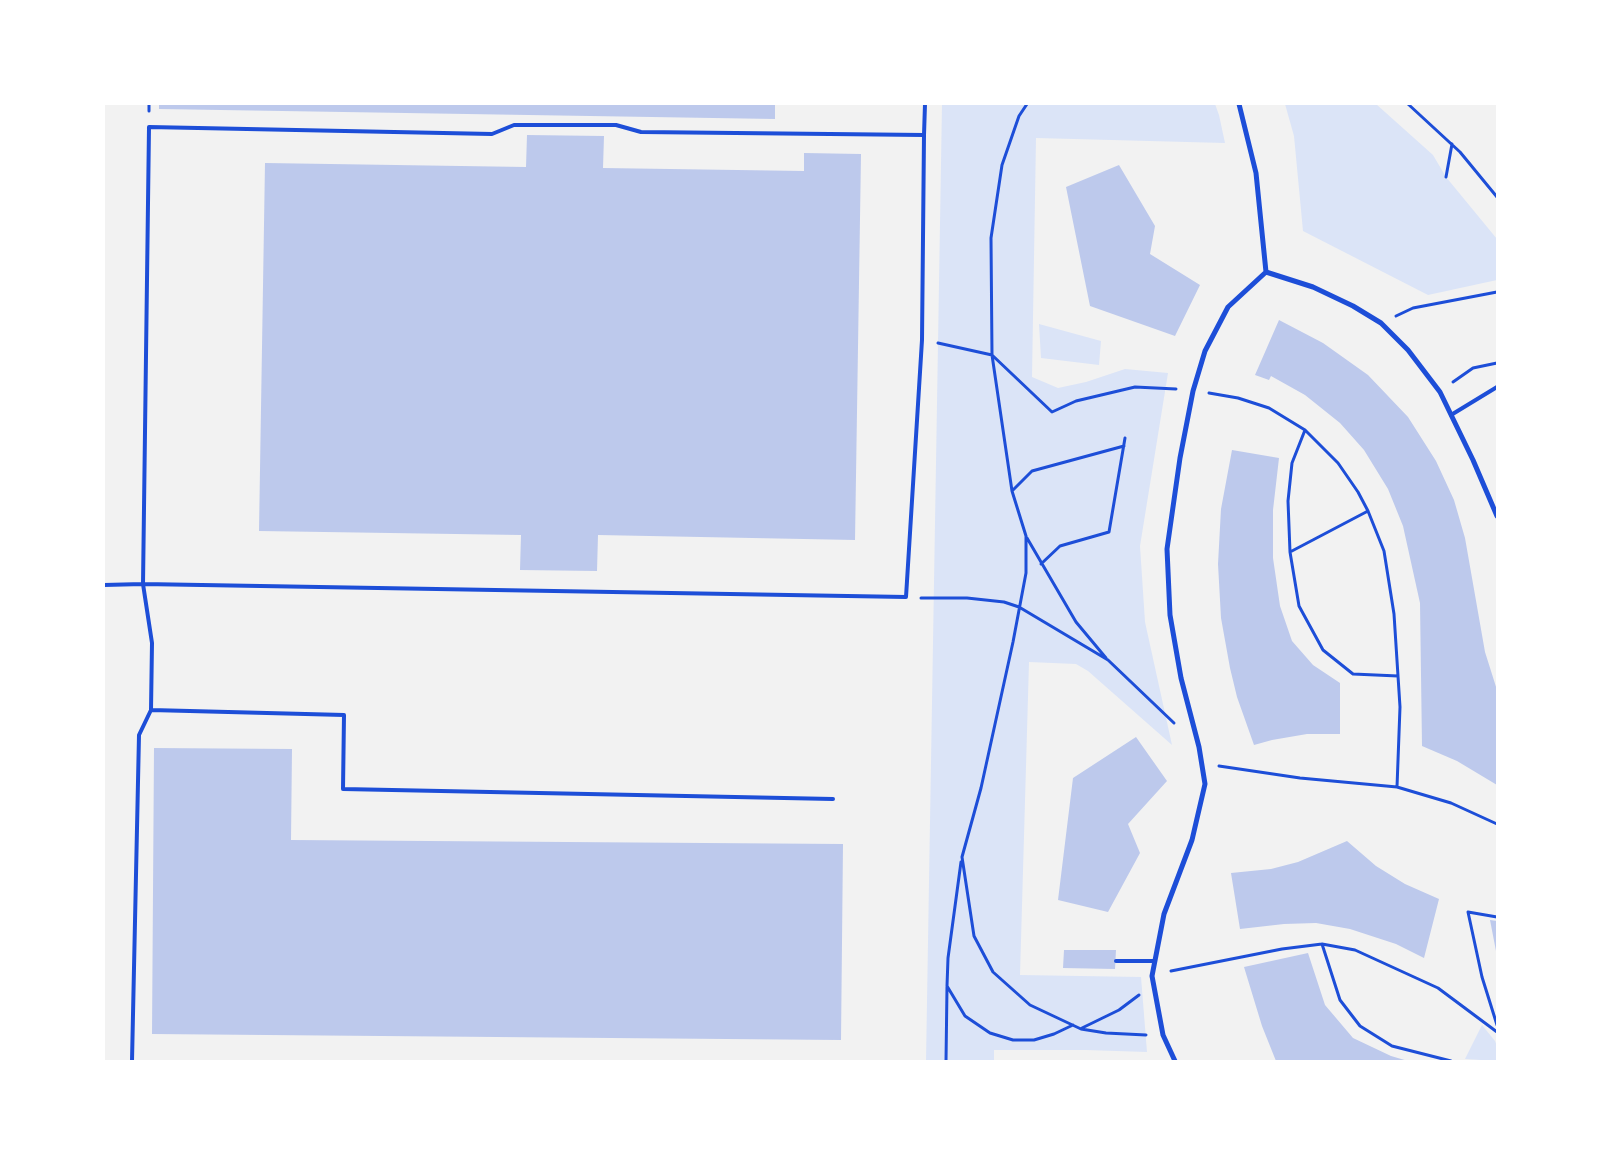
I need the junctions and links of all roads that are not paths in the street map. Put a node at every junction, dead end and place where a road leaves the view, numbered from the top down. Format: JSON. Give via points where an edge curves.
{"nodes":[{"id":1,"x":925,"y":104,"type":"edge"},
{"id":2,"x":1239,"y":104,"type":"edge"},
{"id":3,"x":924,"y":135,"type":"junction"},
{"id":4,"x":1266,"y":272,"type":"junction"},
{"id":5,"x":1497,"y":387,"type":"edge"},
{"id":6,"x":1451,"y":415,"type":"junction"},
{"id":7,"x":1497,"y":516,"type":"edge"},
{"id":8,"x":143,"y":584,"type":"junction"},
{"id":9,"x":104,"y":585,"type":"edge"},
{"id":10,"x":151,"y":710,"type":"junction"},
{"id":11,"x":834,"y":800,"type":"dead end"},
{"id":12,"x":1116,"y":961,"type":"dead end"},
{"id":13,"x":1155,"y":961,"type":"junction"},
{"id":14,"x":132,"y":1061,"type":"edge"},
{"id":15,"x":1175,"y":1061,"type":"edge"}],
"edges":[{"from":1,"to":3,"type":"lane"},
{"from":2,"to":4,"type":"street","via":[[1256,173]]},
{"from":3,"to":8,"type":"lane","via":[[922,340],[906,597]]},
{"from":3,"to":8,"type":"lane","via":[[641,132],[616,125],[514,125],[492,134],[149,127]]},
{"from":4,"to":6,"type":"street","via":[[1313,287],[1381,323],[1408,350],[1440,392]]},
{"from":4,"to":13,"type":"street","via":[[1228,308],[1205,351],[1193,390],[1180,458],[1167,549],[1170,615],[1205,784],[1192,840],[1164,914]]},
{"from":5,"to":6,"type":"lane"},
{"from":6,"to":7,"type":"street"},
{"from":8,"to":9,"type":"lane"},
{"from":8,"to":10,"type":"lane","via":[[152,643]]},
{"from":10,"to":11,"type":"lane","via":[[344,716],[343,789]]},
{"from":10,"to":14,"type":"lane","via":[[139,735]]},
{"from":12,"to":13,"type":"lane"},
{"from":13,"to":15,"type":"street","via":[[1152,976],[1163,1035]]}]}
